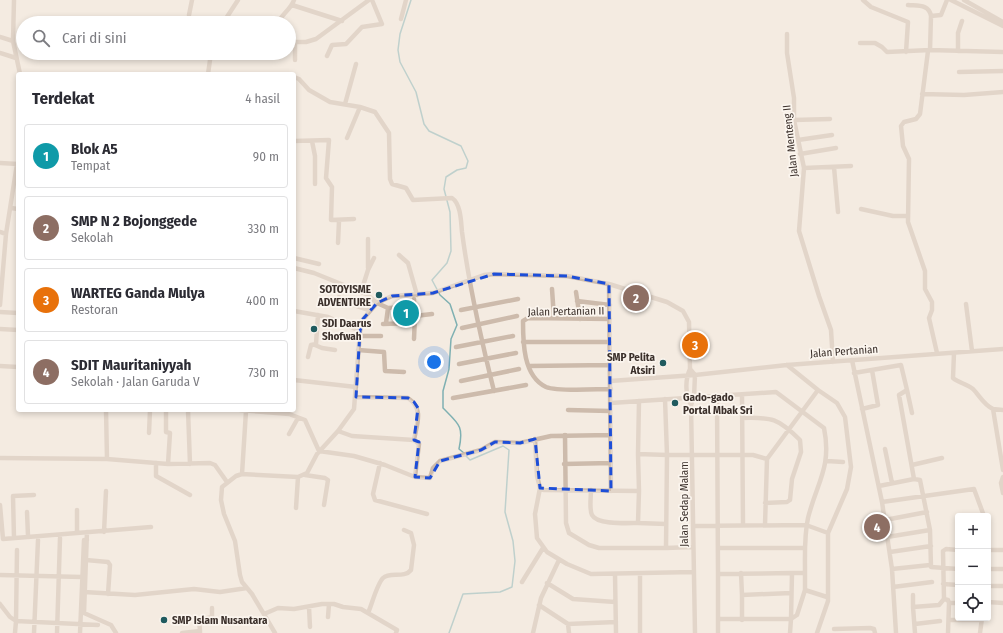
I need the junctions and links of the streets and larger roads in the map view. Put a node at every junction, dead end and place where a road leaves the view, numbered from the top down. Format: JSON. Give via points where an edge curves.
{"nodes":[{"id":1,"x":14,"y":0,"type":"edge"},
{"id":2,"x":192,"y":0,"type":"edge"},
{"id":3,"x":231,"y":0,"type":"edge"},
{"id":4,"x":371,"y":0,"type":"edge"},
{"id":5,"x":406,"y":0,"type":"edge"},
{"id":6,"x":863,"y":0,"type":"edge"},
{"id":7,"x":948,"y":0,"type":"edge"},
{"id":8,"x":951,"y":0,"type":"edge"},
{"id":9,"x":964,"y":0,"type":"edge"},
{"id":10,"x":237,"y":1,"type":"edge"},
{"id":11,"x":293,"y":3,"type":"edge"},
{"id":12,"x":908,"y":6,"type":"dead end"},
{"id":13,"x":189,"y":14,"type":"dead end"},
{"id":14,"x":227,"y":16,"type":"edge"},
{"id":15,"x":282,"y":16,"type":"edge"},
{"id":16,"x":931,"y":16,"type":"junction"},
{"id":17,"x":401,"y":19,"type":"dead end"},
{"id":18,"x":342,"y":21,"type":"junction"},
{"id":19,"x":962,"y":21,"type":"dead end"},
{"id":20,"x":1003,"y":22,"type":"edge"},
{"id":21,"x":1003,"y":26,"type":"edge"},
{"id":22,"x":787,"y":34,"type":"dead end"},
{"id":23,"x":0,"y":37,"type":"edge"},
{"id":24,"x":13,"y":41,"type":"junction"},
{"id":25,"x":296,"y":43,"type":"edge"},
{"id":26,"x":860,"y":43,"type":"dead end"},
{"id":27,"x":929,"y":51,"type":"junction"},
{"id":28,"x":958,"y":51,"type":"junction"},
{"id":29,"x":906,"y":52,"type":"junction"},
{"id":30,"x":1003,"y":52,"type":"edge"},
{"id":31,"x":0,"y":53,"type":"edge"},
{"id":32,"x":327,"y":56,"type":"dead end"},
{"id":33,"x":16,"y":58,"type":"joint"},
{"id":34,"x":16,"y":60,"type":"edge"},
{"id":35,"x":211,"y":60,"type":"edge"},
{"id":36,"x":356,"y":64,"type":"dead end"},
{"id":37,"x":1003,"y":71,"type":"edge"},
{"id":38,"x":20,"y":72,"type":"edge"},
{"id":39,"x":208,"y":72,"type":"edge"},
{"id":40,"x":959,"y":72,"type":"dead end"},
{"id":41,"x":296,"y":78,"type":"edge"},
{"id":42,"x":1003,"y":92,"type":"edge"},
{"id":43,"x":922,"y":94,"type":"junction"},
{"id":44,"x":345,"y":104,"type":"junction"},
{"id":45,"x":360,"y":106,"type":"junction"},
{"id":46,"x":830,"y":119,"type":"dead end"},
{"id":47,"x":794,"y":120,"type":"junction"},
{"id":48,"x":832,"y":135,"type":"dead end"},
{"id":49,"x":348,"y":138,"type":"dead end"},
{"id":50,"x":798,"y":140,"type":"junction"},
{"id":51,"x":296,"y":141,"type":"edge"},
{"id":52,"x":312,"y":141,"type":"junction"},
{"id":53,"x":836,"y":148,"type":"dead end"},
{"id":54,"x":800,"y":154,"type":"junction"},
{"id":55,"x":0,"y":163,"type":"edge"},
{"id":56,"x":16,"y":164,"type":"edge"},
{"id":57,"x":851,"y":166,"type":"dead end"},
{"id":58,"x":834,"y":167,"type":"junction"},
{"id":59,"x":804,"y":168,"type":"junction"},
{"id":60,"x":16,"y":171,"type":"edge"},
{"id":61,"x":314,"y":184,"type":"dead end"},
{"id":62,"x":11,"y":208,"type":"junction"},
{"id":63,"x":16,"y":209,"type":"edge"},
{"id":64,"x":861,"y":209,"type":"dead end"},
{"id":65,"x":838,"y":212,"type":"dead end"},
{"id":66,"x":908,"y":216,"type":"junction"},
{"id":67,"x":354,"y":219,"type":"dead end"},
{"id":68,"x":339,"y":221,"type":"junction"},
{"id":69,"x":0,"y":232,"type":"edge"},
{"id":70,"x":6,"y":234,"type":"junction"},
{"id":71,"x":368,"y":239,"type":"dead end"},
{"id":72,"x":338,"y":243,"type":"dead end"},
{"id":73,"x":2,"y":254,"type":"edge"},
{"id":74,"x":399,"y":254,"type":"dead end"},
{"id":75,"x":296,"y":258,"type":"edge"},
{"id":76,"x":374,"y":258,"type":"dead end"},
{"id":77,"x":319,"y":264,"type":"dead end"},
{"id":78,"x":296,"y":268,"type":"edge"},
{"id":79,"x":368,"y":270,"type":"junction"},
{"id":80,"x":469,"y":280,"type":"junction"},
{"id":81,"x":609,"y":284,"type":"junction"},
{"id":82,"x":552,"y":289,"type":"dead end"},
{"id":83,"x":361,"y":292,"type":"junction"},
{"id":84,"x":576,"y":292,"type":"dead end"},
{"id":85,"x":339,"y":297,"type":"dead end"},
{"id":86,"x":416,"y":297,"type":"junction"},
{"id":87,"x":518,"y":299,"type":"dead end"},
{"id":88,"x":577,"y":301,"type":"junction"},
{"id":89,"x":377,"y":303,"type":"junction"},
{"id":90,"x":966,"y":304,"type":"dead end"},
{"id":91,"x":0,"y":305,"type":"edge"},
{"id":92,"x":610,"y":305,"type":"junction"},
{"id":93,"x":414,"y":307,"type":"junction"},
{"id":94,"x":388,"y":308,"type":"junction"},
{"id":95,"x":476,"y":308,"type":"junction"},
{"id":96,"x":369,"y":310,"type":"junction"},
{"id":97,"x":461,"y":310,"type":"dead end"},
{"id":98,"x":296,"y":311,"type":"edge"},
{"id":99,"x":0,"y":312,"type":"edge"},
{"id":100,"x":16,"y":313,"type":"edge"},
{"id":101,"x":432,"y":314,"type":"dead end"},
{"id":102,"x":318,"y":315,"type":"junction"},
{"id":103,"x":415,"y":316,"type":"junction"},
{"id":104,"x":517,"y":316,"type":"dead end"},
{"id":105,"x":554,"y":318,"type":"junction"},
{"id":106,"x":580,"y":319,"type":"junction"},
{"id":107,"x":610,"y":319,"type":"junction"},
{"id":108,"x":415,"y":323,"type":"junction"},
{"id":109,"x":480,"y":324,"type":"junction"},
{"id":110,"x":462,"y":328,"type":"dead end"},
{"id":111,"x":0,"y":329,"type":"edge"},
{"id":112,"x":16,"y":330,"type":"edge"},
{"id":113,"x":360,"y":333,"type":"junction"},
{"id":114,"x":381,"y":336,"type":"dead end"},
{"id":115,"x":513,"y":336,"type":"dead end"},
{"id":116,"x":414,"y":339,"type":"dead end"},
{"id":117,"x":484,"y":342,"type":"junction"},
{"id":118,"x":523,"y":342,"type":"junction"},
{"id":119,"x":610,"y":342,"type":"junction"},
{"id":120,"x":315,"y":344,"type":"junction"},
{"id":121,"x":456,"y":347,"type":"dead end"},
{"id":122,"x":1003,"y":349,"type":"edge"},
{"id":123,"x":335,"y":350,"type":"dead end"},
{"id":124,"x":358,"y":350,"type":"junction"},
{"id":125,"x":972,"y":351,"type":"junction"},
{"id":126,"x":516,"y":353,"type":"dead end"},
{"id":127,"x":937,"y":353,"type":"junction"},
{"id":128,"x":954,"y":353,"type":"junction"},
{"id":129,"x":308,"y":357,"type":"dead end"},
{"id":130,"x":487,"y":359,"type":"junction"},
{"id":131,"x":852,"y":360,"type":"junction"},
{"id":132,"x":833,"y":362,"type":"junction"},
{"id":133,"x":460,"y":364,"type":"dead end"},
{"id":134,"x":610,"y":365,"type":"junction"},
{"id":135,"x":787,"y":365,"type":"junction"},
{"id":136,"x":0,"y":366,"type":"edge"},
{"id":137,"x":529,"y":366,"type":"junction"},
{"id":138,"x":16,"y":368,"type":"edge"},
{"id":139,"x":519,"y":369,"type":"dead end"},
{"id":140,"x":690,"y":369,"type":"junction"},
{"id":141,"x":872,"y":370,"type":"junction"},
{"id":142,"x":404,"y":372,"type":"dead end"},
{"id":143,"x":854,"y":373,"type":"junction"},
{"id":144,"x":491,"y":375,"type":"junction"},
{"id":145,"x":695,"y":375,"type":"junction"},
{"id":146,"x":687,"y":376,"type":"junction"},
{"id":147,"x":296,"y":380,"type":"edge"},
{"id":148,"x":461,"y":381,"type":"dead end"},
{"id":149,"x":610,"y":381,"type":"junction"},
{"id":150,"x":526,"y":385,"type":"dead end"},
{"id":151,"x":356,"y":387,"type":"junction"},
{"id":152,"x":610,"y":389,"type":"junction"},
{"id":153,"x":818,"y":390,"type":"junction"},
{"id":154,"x":907,"y":390,"type":"junction"},
{"id":155,"x":494,"y":391,"type":"junction"},
{"id":156,"x":742,"y":395,"type":"junction"},
{"id":157,"x":356,"y":397,"type":"junction"},
{"id":158,"x":694,"y":397,"type":"junction"},
{"id":159,"x":717,"y":397,"type":"junction"},
{"id":160,"x":453,"y":398,"type":"dead end"},
{"id":161,"x":687,"y":398,"type":"junction"},
{"id":162,"x":665,"y":399,"type":"junction"},
{"id":163,"x":639,"y":401,"type":"junction"},
{"id":164,"x":611,"y":402,"type":"junction"},
{"id":165,"x":691,"y":405,"type":"junction"},
{"id":166,"x":862,"y":409,"type":"junction"},
{"id":167,"x":568,"y":410,"type":"dead end"},
{"id":168,"x":993,"y":410,"type":"junction"},
{"id":169,"x":1003,"y":410,"type":"edge"},
{"id":170,"x":610,"y":411,"type":"junction"},
{"id":171,"x":106,"y":412,"type":"edge"},
{"id":172,"x":150,"y":412,"type":"edge"},
{"id":173,"x":166,"y":412,"type":"edge"},
{"id":174,"x":188,"y":412,"type":"edge"},
{"id":175,"x":246,"y":412,"type":"edge"},
{"id":176,"x":260,"y":412,"type":"edge"},
{"id":177,"x":803,"y":412,"type":"junction"},
{"id":178,"x":912,"y":413,"type":"dead end"},
{"id":179,"x":298,"y":418,"type":"junction"},
{"id":180,"x":742,"y":418,"type":"junction"},
{"id":181,"x":789,"y":429,"type":"junction"},
{"id":182,"x":338,"y":431,"type":"junction"},
{"id":183,"x":149,"y":433,"type":"dead end"},
{"id":184,"x":290,"y":434,"type":"dead end"},
{"id":185,"x":565,"y":435,"type":"junction"},
{"id":186,"x":611,"y":435,"type":"junction"},
{"id":187,"x":535,"y":439,"type":"junction"},
{"id":188,"x":414,"y":440,"type":"junction"},
{"id":189,"x":885,"y":449,"type":"dead end"},
{"id":190,"x":319,"y":451,"type":"junction"},
{"id":191,"x":638,"y":454,"type":"junction"},
{"id":192,"x":742,"y":454,"type":"junction"},
{"id":193,"x":667,"y":455,"type":"junction"},
{"id":194,"x":693,"y":455,"type":"junction"},
{"id":195,"x":718,"y":455,"type":"junction"},
{"id":196,"x":0,"y":458,"type":"edge"},
{"id":197,"x":942,"y":458,"type":"dead end"},
{"id":198,"x":107,"y":459,"type":"junction"},
{"id":199,"x":767,"y":459,"type":"junction"},
{"id":200,"x":827,"y":461,"type":"junction"},
{"id":201,"x":611,"y":462,"type":"junction"},
{"id":202,"x":843,"y":462,"type":"dead end"},
{"id":203,"x":156,"y":463,"type":"junction"},
{"id":204,"x":380,"y":463,"type":"junction"},
{"id":205,"x":168,"y":464,"type":"junction"},
{"id":206,"x":190,"y":464,"type":"junction"},
{"id":207,"x":564,"y":464,"type":"junction"},
{"id":208,"x":912,"y":465,"type":"junction"},
{"id":209,"x":1003,"y":470,"type":"edge"},
{"id":210,"x":242,"y":474,"type":"junction"},
{"id":211,"x":305,"y":475,"type":"junction"},
{"id":212,"x":298,"y":477,"type":"junction"},
{"id":213,"x":415,"y":477,"type":"junction"},
{"id":214,"x":1003,"y":477,"type":"edge"},
{"id":215,"x":914,"y":479,"type":"junction"},
{"id":216,"x":227,"y":482,"type":"junction"},
{"id":217,"x":892,"y":484,"type":"junction"},
{"id":218,"x":879,"y":486,"type":"junction"},
{"id":219,"x":540,"y":488,"type":"junction"},
{"id":220,"x":565,"y":490,"type":"junction"},
{"id":221,"x":591,"y":490,"type":"junction"},
{"id":222,"x":610,"y":490,"type":"junction"},
{"id":223,"x":106,"y":491,"type":"dead end"},
{"id":224,"x":639,"y":491,"type":"junction"},
{"id":225,"x":1003,"y":493,"type":"edge"},
{"id":226,"x":34,"y":495,"type":"dead end"},
{"id":227,"x":190,"y":495,"type":"dead end"},
{"id":228,"x":924,"y":496,"type":"junction"},
{"id":229,"x":882,"y":502,"type":"junction"},
{"id":230,"x":765,"y":503,"type":"junction"},
{"id":231,"x":0,"y":505,"type":"edge"},
{"id":232,"x":324,"y":505,"type":"dead end"},
{"id":233,"x":296,"y":508,"type":"dead end"},
{"id":234,"x":77,"y":510,"type":"dead end"},
{"id":235,"x":27,"y":512,"type":"dead end"},
{"id":236,"x":927,"y":512,"type":"junction"},
{"id":237,"x":983,"y":513,"type":"edge"},
{"id":238,"x":427,"y":514,"type":"dead end"},
{"id":239,"x":885,"y":520,"type":"junction"},
{"id":240,"x":638,"y":523,"type":"junction"},
{"id":241,"x":666,"y":524,"type":"junction"},
{"id":242,"x":718,"y":525,"type":"junction"},
{"id":243,"x":743,"y":525,"type":"junction"},
{"id":244,"x":806,"y":525,"type":"junction"},
{"id":245,"x":693,"y":526,"type":"junction"},
{"id":246,"x":765,"y":526,"type":"junction"},
{"id":247,"x":151,"y":527,"type":"dead end"},
{"id":248,"x":404,"y":530,"type":"dead end"},
{"id":249,"x":930,"y":530,"type":"junction"},
{"id":250,"x":87,"y":532,"type":"junction"},
{"id":251,"x":104,"y":532,"type":"junction"},
{"id":252,"x":77,"y":533,"type":"junction"},
{"id":253,"x":828,"y":533,"type":"junction"},
{"id":254,"x":28,"y":536,"type":"junction"},
{"id":255,"x":14,"y":538,"type":"junction"},
{"id":256,"x":60,"y":538,"type":"dead end"},
{"id":257,"x":887,"y":538,"type":"junction"},
{"id":258,"x":38,"y":540,"type":"dead end"},
{"id":259,"x":87,"y":540,"type":"junction"},
{"id":260,"x":931,"y":546,"type":"junction"},
{"id":261,"x":693,"y":547,"type":"junction"},
{"id":262,"x":543,"y":548,"type":"junction"},
{"id":263,"x":666,"y":548,"type":"junction"},
{"id":264,"x":718,"y":548,"type":"junction"},
{"id":265,"x":805,"y":548,"type":"junction"},
{"id":266,"x":17,"y":550,"type":"dead end"},
{"id":267,"x":955,"y":550,"type":"edge"},
{"id":268,"x":991,"y":550,"type":"edge"},
{"id":269,"x":1003,"y":550,"type":"edge"},
{"id":270,"x":890,"y":552,"type":"junction"},
{"id":271,"x":86,"y":560,"type":"junction"},
{"id":272,"x":559,"y":560,"type":"junction"},
{"id":273,"x":930,"y":565,"type":"junction"},
{"id":274,"x":892,"y":569,"type":"junction"},
{"id":275,"x":943,"y":569,"type":"junction"},
{"id":276,"x":955,"y":569,"type":"edge"},
{"id":277,"x":991,"y":569,"type":"edge"},
{"id":278,"x":1003,"y":569,"type":"edge"},
{"id":279,"x":694,"y":572,"type":"junction"},
{"id":280,"x":741,"y":573,"type":"junction"},
{"id":281,"x":792,"y":573,"type":"junction"},
{"id":282,"x":805,"y":573,"type":"junction"},
{"id":283,"x":615,"y":574,"type":"junction"},
{"id":284,"x":640,"y":574,"type":"junction"},
{"id":285,"x":718,"y":574,"type":"junction"},
{"id":286,"x":0,"y":575,"type":"edge"},
{"id":287,"x":16,"y":575,"type":"junction"},
{"id":288,"x":37,"y":575,"type":"junction"},
{"id":289,"x":59,"y":576,"type":"junction"},
{"id":290,"x":82,"y":577,"type":"junction"},
{"id":291,"x":522,"y":582,"type":"dead end"},
{"id":292,"x":932,"y":582,"type":"dead end"},
{"id":293,"x":547,"y":583,"type":"junction"},
{"id":294,"x":943,"y":584,"type":"junction"},
{"id":295,"x":955,"y":585,"type":"edge"},
{"id":296,"x":991,"y":586,"type":"edge"},
{"id":297,"x":1003,"y":586,"type":"edge"},
{"id":298,"x":893,"y":587,"type":"junction"},
{"id":299,"x":247,"y":588,"type":"junction"},
{"id":300,"x":805,"y":590,"type":"junction"},
{"id":301,"x":84,"y":592,"type":"junction"},
{"id":302,"x":792,"y":593,"type":"junction"},
{"id":303,"x":108,"y":594,"type":"junction"},
{"id":304,"x":742,"y":595,"type":"junction"},
{"id":305,"x":913,"y":595,"type":"dead end"},
{"id":306,"x":827,"y":597,"type":"junction"},
{"id":307,"x":944,"y":599,"type":"junction"},
{"id":308,"x":615,"y":602,"type":"junction"},
{"id":309,"x":991,"y":602,"type":"edge"},
{"id":310,"x":949,"y":603,"type":"junction"},
{"id":311,"x":955,"y":603,"type":"edge"},
{"id":312,"x":1003,"y":603,"type":"edge"},
{"id":313,"x":0,"y":604,"type":"edge"},
{"id":314,"x":329,"y":604,"type":"junction"},
{"id":315,"x":539,"y":605,"type":"junction"},
{"id":316,"x":309,"y":607,"type":"junction"},
{"id":317,"x":913,"y":607,"type":"junction"},
{"id":318,"x":212,"y":608,"type":"dead end"},
{"id":319,"x":368,"y":613,"type":"junction"},
{"id":320,"x":264,"y":614,"type":"junction"},
{"id":321,"x":328,"y":617,"type":"dead end"},
{"id":322,"x":718,"y":619,"type":"junction"},
{"id":323,"x":790,"y":619,"type":"junction"},
{"id":324,"x":742,"y":620,"type":"junction"},
{"id":325,"x":949,"y":620,"type":"junction"},
{"id":326,"x":955,"y":620,"type":"edge"},
{"id":327,"x":16,"y":621,"type":"junction"},
{"id":328,"x":35,"y":621,"type":"junction"},
{"id":329,"x":940,"y":621,"type":"dead end"},
{"id":330,"x":982,"y":621,"type":"edge"},
{"id":331,"x":57,"y":622,"type":"junction"},
{"id":332,"x":616,"y":622,"type":"junction"},
{"id":333,"x":107,"y":623,"type":"junction"},
{"id":334,"x":568,"y":624,"type":"junction"},
{"id":335,"x":915,"y":624,"type":"junction"},
{"id":336,"x":310,"y":627,"type":"dead end"},
{"id":337,"x":80,"y":628,"type":"edge"},
{"id":338,"x":834,"y":629,"type":"dead end"},
{"id":339,"x":200,"y":632,"type":"edge"},
{"id":340,"x":15,"y":633,"type":"edge"},
{"id":341,"x":34,"y":633,"type":"edge"},
{"id":342,"x":56,"y":633,"type":"edge"},
{"id":343,"x":116,"y":633,"type":"edge"},
{"id":344,"x":182,"y":633,"type":"edge"},
{"id":345,"x":275,"y":633,"type":"edge"},
{"id":346,"x":396,"y":633,"type":"edge"},
{"id":347,"x":533,"y":633,"type":"edge"},
{"id":348,"x":569,"y":633,"type":"edge"},
{"id":349,"x":616,"y":633,"type":"edge"},
{"id":350,"x":640,"y":633,"type":"edge"},
{"id":351,"x":695,"y":633,"type":"edge"},
{"id":352,"x":718,"y":633,"type":"edge"},
{"id":353,"x":790,"y":633,"type":"edge"},
{"id":354,"x":817,"y":633,"type":"edge"},
{"id":355,"x":875,"y":633,"type":"edge"},
{"id":356,"x":896,"y":633,"type":"edge"},
{"id":357,"x":915,"y":633,"type":"edge"},
{"id":358,"x":948,"y":633,"type":"edge"},
{"id":359,"x":980,"y":633,"type":"edge"}],
"edges":[{"from":1,"to":24,"type":"street"},
{"from":2,"to":13,"type":"street"},
{"from":3,"to":10,"type":"street"},
{"from":4,"to":18,"type":"street"},
{"from":4,"to":32,"type":"street","via":[[382,24],[362,26],[346,44],[332,45]]},
{"from":5,"to":17,"type":"street"},
{"from":6,"to":29,"type":"street","via":[[872,7],[908,22]]},
{"from":7,"to":16,"type":"street","via":[[941,15]]},
{"from":8,"to":21,"type":"street"},
{"from":9,"to":20,"type":"street"},
{"from":10,"to":14,"type":"street"},
{"from":11,"to":15,"type":"street"},
{"from":11,"to":18,"type":"street"},
{"from":12,"to":16,"type":"street","via":[[926,7]]},
{"from":16,"to":27,"type":"street"},
{"from":18,"to":25,"type":"street","via":[[316,39]]},
{"from":19,"to":28,"type":"street","via":[[958,33]]},
{"from":22,"to":47,"type":"street","name":"Jalan Menteng II"},
{"from":23,"to":24,"type":"street"},
{"from":24,"to":33,"type":"street"},
{"from":26,"to":29,"type":"street","via":[[875,43],[885,52]]},
{"from":27,"to":28,"type":"street"},
{"from":27,"to":29,"type":"street"},
{"from":27,"to":43,"type":"street"},
{"from":28,"to":30,"type":"street"},
{"from":31,"to":33,"type":"street"},
{"from":34,"to":38,"type":"street"},
{"from":35,"to":39,"type":"street"},
{"from":36,"to":44,"type":"street"},
{"from":37,"to":40,"type":"street"},
{"from":41,"to":44,"type":"street","via":[[326,100]]},
{"from":42,"to":43,"type":"street","via":[[964,95]]},
{"from":43,"to":66,"type":"street","via":[[919,116],[916,120],[901,124],[903,146],[908,159]]},
{"from":44,"to":45,"type":"street"},
{"from":45,"to":49,"type":"street"},
{"from":45,"to":80,"type":"street","via":[[375,112],[388,130],[392,184],[406,188],[413,200],[452,198],[457,203]]},
{"from":46,"to":47,"type":"street"},
{"from":47,"to":50,"type":"street","name":"Jalan Menteng II"},
{"from":48,"to":50,"type":"street"},
{"from":50,"to":54,"type":"street","name":"Jalan Menteng II"},
{"from":51,"to":52,"type":"street"},
{"from":52,"to":61,"type":"street","via":[[315,156]]},
{"from":52,"to":68,"type":"street","via":[[330,141],[326,178],[332,187],[330,220]]},
{"from":53,"to":54,"type":"street"},
{"from":54,"to":59,"type":"street","name":"Jalan Menteng II"},
{"from":55,"to":56,"type":"street"},
{"from":57,"to":58,"type":"street"},
{"from":58,"to":59,"type":"street"},
{"from":58,"to":65,"type":"street"},
{"from":59,"to":132,"type":"street","name":"Jalan Menteng II","via":[[799,230],[818,296],[831,330]]},
{"from":60,"to":62,"type":"street"},
{"from":62,"to":63,"type":"street"},
{"from":62,"to":70,"type":"street"},
{"from":64,"to":66,"type":"street"},
{"from":66,"to":127,"type":"street","via":[[909,228],[925,271],[926,292],[932,302],[929,318]]},
{"from":67,"to":68,"type":"street"},
{"from":68,"to":72,"type":"street"},
{"from":69,"to":70,"type":"street"},
{"from":70,"to":73,"type":"street"},
{"from":71,"to":79,"type":"street"},
{"from":73,"to":91,"type":"street"},
{"from":74,"to":86,"type":"street","via":[[408,263]]},
{"from":75,"to":77,"type":"street"},
{"from":76,"to":79,"type":"street"},
{"from":78,"to":83,"type":"street"},
{"from":79,"to":83,"type":"street"},
{"from":80,"to":81,"type":"street","via":[[494,274],[551,274]]},
{"from":80,"to":86,"type":"street"},
{"from":80,"to":95,"type":"street"},
{"from":81,"to":92,"type":"street"},
{"from":81,"to":140,"type":"street","via":[[667,302],[683,311],[690,322]]},
{"from":82,"to":105,"type":"street"},
{"from":83,"to":89,"type":"street"},
{"from":84,"to":88,"type":"street"},
{"from":85,"to":96,"type":"street","via":[[339,303]]},
{"from":86,"to":89,"type":"street","via":[[392,296]]},
{"from":86,"to":93,"type":"street"},
{"from":87,"to":95,"type":"street"},
{"from":88,"to":92,"type":"street"},
{"from":88,"to":106,"type":"street"},
{"from":89,"to":94,"type":"street"},
{"from":89,"to":96,"type":"street"},
{"from":90,"to":125,"type":"street"},
{"from":92,"to":107,"type":"street"},
{"from":93,"to":94,"type":"street"},
{"from":93,"to":103,"type":"street"},
{"from":94,"to":108,"type":"street","via":[[384,324]]},
{"from":95,"to":97,"type":"street"},
{"from":95,"to":109,"type":"street"},
{"from":96,"to":113,"type":"street","via":[[363,319]]},
{"from":98,"to":102,"type":"street"},
{"from":99,"to":100,"type":"street"},
{"from":101,"to":103,"type":"street"},
{"from":102,"to":113,"type":"street"},
{"from":102,"to":120,"type":"street"},
{"from":103,"to":108,"type":"street"},
{"from":104,"to":109,"type":"street"},
{"from":105,"to":106,"type":"street","name":"Jalan Pertanian II"},
{"from":105,"to":118,"type":"street","name":"Jalan Pertanian II","via":[[523,320]]},
{"from":106,"to":107,"type":"street","name":"Jalan Pertanian II"},
{"from":107,"to":119,"type":"street"},
{"from":108,"to":116,"type":"street"},
{"from":109,"to":110,"type":"street"},
{"from":109,"to":117,"type":"street"},
{"from":111,"to":112,"type":"street"},
{"from":113,"to":114,"type":"street"},
{"from":113,"to":124,"type":"street"},
{"from":115,"to":117,"type":"street"},
{"from":117,"to":121,"type":"street"},
{"from":117,"to":130,"type":"street"},
{"from":118,"to":119,"type":"street"},
{"from":118,"to":137,"type":"street"},
{"from":119,"to":134,"type":"street"},
{"from":120,"to":123,"type":"street"},
{"from":120,"to":129,"type":"street","via":[[310,345]]},
{"from":122,"to":125,"type":"street","name":"Jalan Pertanian"},
{"from":124,"to":142,"type":"street","via":[[384,352],[385,371]]},
{"from":124,"to":151,"type":"street"},
{"from":125,"to":128,"type":"street","name":"Jalan Pertanian"},
{"from":126,"to":130,"type":"street"},
{"from":127,"to":128,"type":"street","name":"Jalan Pertanian"},
{"from":127,"to":131,"type":"street","name":"Jalan Pertanian"},
{"from":128,"to":168,"type":"street","via":[[953,378],[973,390],[984,404]]},
{"from":130,"to":133,"type":"street"},
{"from":130,"to":144,"type":"street"},
{"from":131,"to":132,"type":"street","name":"Jalan Pertanian"},
{"from":131,"to":143,"type":"street"},
{"from":132,"to":135,"type":"street","name":"Jalan Pertanian"},
{"from":134,"to":137,"type":"street"},
{"from":134,"to":149,"type":"street"},
{"from":135,"to":145,"type":"street","name":"Jalan Pertanian"},
{"from":135,"to":153,"type":"street"},
{"from":136,"to":138,"type":"street"},
{"from":137,"to":152,"type":"street","via":[[535,378],[546,387]]},
{"from":139,"to":144,"type":"street"},
{"from":140,"to":145,"type":"street"},
{"from":140,"to":146,"type":"street"},
{"from":141,"to":143,"type":"street"},
{"from":141,"to":154,"type":"street","via":[[901,365]]},
{"from":141,"to":166,"type":"street","via":[[878,405]]},
{"from":143,"to":166,"type":"street"},
{"from":144,"to":148,"type":"street"},
{"from":144,"to":155,"type":"street"},
{"from":145,"to":146,"type":"street","name":"Jalan Pertanian"},
{"from":145,"to":158,"type":"street","name":"Jalan Sedap Malam"},
{"from":146,"to":149,"type":"street","name":"Jalan Pertanian"},
{"from":146,"to":161,"type":"street"},
{"from":147,"to":151,"type":"street"},
{"from":149,"to":152,"type":"street"},
{"from":150,"to":155,"type":"street"},
{"from":151,"to":157,"type":"street"},
{"from":152,"to":164,"type":"street"},
{"from":153,"to":177,"type":"street"},
{"from":153,"to":253,"type":"street","via":[[837,403],[845,417],[851,467],[847,489]]},
{"from":154,"to":178,"type":"street"},
{"from":154,"to":208,"type":"street","via":[[899,395]]},
{"from":155,"to":160,"type":"street"},
{"from":156,"to":159,"type":"street"},
{"from":156,"to":177,"type":"street","via":[[776,392]]},
{"from":156,"to":180,"type":"street"},
{"from":157,"to":182,"type":"street","via":[[354,409]]},
{"from":157,"to":188,"type":"street","via":[[408,398],[414,402],[418,408]]},
{"from":158,"to":159,"type":"street"},
{"from":158,"to":161,"type":"street"},
{"from":158,"to":165,"type":"street","name":"Jalan Sedap Malam"},
{"from":159,"to":195,"type":"street"},
{"from":161,"to":162,"type":"street"},
{"from":161,"to":165,"type":"street"},
{"from":162,"to":163,"type":"street"},
{"from":162,"to":193,"type":"street"},
{"from":163,"to":164,"type":"street"},
{"from":163,"to":191,"type":"street"},
{"from":164,"to":170,"type":"street"},
{"from":165,"to":194,"type":"street","name":"Jalan Sedap Malam"},
{"from":166,"to":218,"type":"street"},
{"from":167,"to":170,"type":"street"},
{"from":168,"to":169,"type":"street"},
{"from":168,"to":209,"type":"street"},
{"from":170,"to":186,"type":"street"},
{"from":171,"to":198,"type":"street"},
{"from":172,"to":183,"type":"street"},
{"from":173,"to":205,"type":"street","via":[[166,432],[170,433]]},
{"from":174,"to":206,"type":"street"},
{"from":175,"to":210,"type":"street"},
{"from":176,"to":179,"type":"street","via":[[289,414]]},
{"from":177,"to":181,"type":"street"},
{"from":177,"to":200,"type":"street","via":[[824,428],[828,445]]},
{"from":179,"to":184,"type":"street"},
{"from":179,"to":190,"type":"street","via":[[307,421]]},
{"from":180,"to":181,"type":"street","via":[[768,417]]},
{"from":180,"to":192,"type":"street"},
{"from":181,"to":199,"type":"street"},
{"from":181,"to":230,"type":"street","via":[[800,440],[801,448],[792,479],[790,500]]},
{"from":182,"to":188,"type":"street","via":[[352,436]]},
{"from":182,"to":190,"type":"street"},
{"from":185,"to":186,"type":"street"},
{"from":185,"to":187,"type":"street"},
{"from":185,"to":207,"type":"street"},
{"from":186,"to":201,"type":"street"},
{"from":187,"to":213,"type":"street","via":[[520,443],[494,442],[481,450],[436,463],[430,478]]},
{"from":187,"to":219,"type":"street"},
{"from":188,"to":213,"type":"street","via":[[419,444]]},
{"from":189,"to":217,"type":"street"},
{"from":190,"to":204,"type":"street"},
{"from":190,"to":211,"type":"street"},
{"from":191,"to":193,"type":"street"},
{"from":191,"to":224,"type":"street"},
{"from":192,"to":195,"type":"street"},
{"from":192,"to":199,"type":"street"},
{"from":192,"to":243,"type":"street"},
{"from":193,"to":194,"type":"street"},
{"from":193,"to":241,"type":"street"},
{"from":194,"to":195,"type":"street"},
{"from":194,"to":245,"type":"street","name":"Jalan Sedap Malam"},
{"from":195,"to":242,"type":"street"},
{"from":196,"to":198,"type":"street"},
{"from":197,"to":208,"type":"street"},
{"from":198,"to":203,"type":"street"},
{"from":199,"to":230,"type":"street"},
{"from":200,"to":202,"type":"street"},
{"from":200,"to":244,"type":"street"},
{"from":201,"to":207,"type":"street"},
{"from":201,"to":222,"type":"street"},
{"from":203,"to":205,"type":"street"},
{"from":203,"to":227,"type":"street","via":[[156,476]]},
{"from":204,"to":213,"type":"street"},
{"from":204,"to":238,"type":"street","via":[[374,500]]},
{"from":205,"to":206,"type":"street"},
{"from":206,"to":216,"type":"street","via":[[213,464]]},
{"from":207,"to":220,"type":"street"},
{"from":208,"to":215,"type":"street"},
{"from":210,"to":212,"type":"street"},
{"from":210,"to":216,"type":"street"},
{"from":211,"to":212,"type":"street"},
{"from":211,"to":232,"type":"street","via":[[328,480]]},
{"from":212,"to":233,"type":"street"},
{"from":214,"to":225,"type":"street"},
{"from":215,"to":217,"type":"street"},
{"from":215,"to":228,"type":"street","via":[[920,480]]},
{"from":216,"to":299,"type":"street","via":[[222,487],[221,500],[235,541],[240,575]]},
{"from":217,"to":218,"type":"street"},
{"from":218,"to":229,"type":"street"},
{"from":219,"to":220,"type":"street"},
{"from":219,"to":262,"type":"street","via":[[535,514],[537,538]]},
{"from":220,"to":221,"type":"street"},
{"from":220,"to":263,"type":"street","via":[[567,530],[582,541],[599,548]]},
{"from":221,"to":222,"type":"street"},
{"from":221,"to":240,"type":"street","via":[[592,514],[596,520]]},
{"from":222,"to":224,"type":"street"},
{"from":223,"to":251,"type":"street"},
{"from":224,"to":240,"type":"street"},
{"from":226,"to":255,"type":"street","via":[[14,495]]},
{"from":228,"to":229,"type":"street"},
{"from":228,"to":236,"type":"street"},
{"from":228,"to":237,"type":"street","via":[[974,489]]},
{"from":229,"to":239,"type":"street"},
{"from":230,"to":246,"type":"street"},
{"from":231,"to":255,"type":"street","via":[[2,538]]},
{"from":234,"to":252,"type":"street"},
{"from":235,"to":254,"type":"street"},
{"from":236,"to":239,"type":"street"},
{"from":236,"to":249,"type":"street"},
{"from":239,"to":257,"type":"street"},
{"from":240,"to":241,"type":"street"},
{"from":241,"to":263,"type":"street"},
{"from":242,"to":243,"type":"street"},
{"from":242,"to":245,"type":"street"},
{"from":242,"to":264,"type":"street"},
{"from":243,"to":246,"type":"street"},
{"from":244,"to":246,"type":"street"},
{"from":244,"to":253,"type":"street"},
{"from":244,"to":265,"type":"street"},
{"from":245,"to":261,"type":"street","name":"Jalan Sedap Malam"},
{"from":247,"to":251,"type":"street"},
{"from":248,"to":319,"type":"street","via":[[411,534],[414,545],[411,570],[407,574],[381,579]]},
{"from":249,"to":257,"type":"street"},
{"from":249,"to":260,"type":"street"},
{"from":250,"to":251,"type":"street"},
{"from":250,"to":252,"type":"street"},
{"from":250,"to":259,"type":"street"},
{"from":252,"to":254,"type":"street"},
{"from":253,"to":306,"type":"street"},
{"from":254,"to":255,"type":"street"},
{"from":256,"to":289,"type":"street"},
{"from":257,"to":270,"type":"street"},
{"from":258,"to":288,"type":"street"},
{"from":259,"to":271,"type":"street"},
{"from":259,"to":290,"type":"street","via":[[84,540]]},
{"from":260,"to":270,"type":"street"},
{"from":260,"to":273,"type":"street"},
{"from":261,"to":263,"type":"street"},
{"from":261,"to":279,"type":"street","name":"Jalan Sedap Malam"},
{"from":262,"to":272,"type":"street"},
{"from":262,"to":291,"type":"street"},
{"from":264,"to":265,"type":"street"},
{"from":264,"to":285,"type":"street"},
{"from":265,"to":282,"type":"street"},
{"from":266,"to":287,"type":"street"},
{"from":267,"to":275,"type":"street","via":[[943,551]]},
{"from":268,"to":269,"type":"street"},
{"from":270,"to":274,"type":"street"},
{"from":271,"to":301,"type":"street"},
{"from":271,"to":303,"type":"street","via":[[108,562],[110,565]]},
{"from":272,"to":283,"type":"street","via":[[591,574]]},
{"from":272,"to":293,"type":"street"},
{"from":273,"to":274,"type":"street"},
{"from":273,"to":275,"type":"street"},
{"from":274,"to":298,"type":"street"},
{"from":275,"to":276,"type":"street"},
{"from":275,"to":294,"type":"street"},
{"from":277,"to":278,"type":"street"},
{"from":279,"to":284,"type":"street"},
{"from":279,"to":351,"type":"street","name":"Jalan Sedap Malam"},
{"from":280,"to":281,"type":"street"},
{"from":280,"to":285,"type":"street"},
{"from":280,"to":304,"type":"street"},
{"from":281,"to":282,"type":"street"},
{"from":281,"to":302,"type":"street"},
{"from":282,"to":300,"type":"street"},
{"from":283,"to":284,"type":"street"},
{"from":283,"to":308,"type":"street"},
{"from":284,"to":350,"type":"street"},
{"from":285,"to":322,"type":"street"},
{"from":286,"to":287,"type":"street"},
{"from":287,"to":288,"type":"street"},
{"from":287,"to":327,"type":"street"},
{"from":288,"to":289,"type":"street"},
{"from":288,"to":328,"type":"street"},
{"from":289,"to":290,"type":"street"},
{"from":289,"to":331,"type":"street"},
{"from":290,"to":337,"type":"street"},
{"from":292,"to":298,"type":"street"},
{"from":293,"to":308,"type":"street","via":[[573,599]]},
{"from":293,"to":315,"type":"street"},
{"from":294,"to":295,"type":"street"},
{"from":294,"to":307,"type":"street"},
{"from":296,"to":297,"type":"street"},
{"from":298,"to":356,"type":"street"},
{"from":299,"to":303,"type":"street","via":[[220,592],[194,589],[135,595]]},
{"from":299,"to":320,"type":"street"},
{"from":300,"to":306,"type":"street"},
{"from":300,"to":323,"type":"street","via":[[798,615]]},
{"from":301,"to":303,"type":"street"},
{"from":301,"to":333,"type":"street","via":[[84,613]]},
{"from":302,"to":304,"type":"street"},
{"from":302,"to":323,"type":"street"},
{"from":304,"to":324,"type":"street"},
{"from":305,"to":317,"type":"street"},
{"from":306,"to":354,"type":"street"},
{"from":307,"to":310,"type":"street"},
{"from":307,"to":317,"type":"street","via":[[939,605]]},
{"from":308,"to":332,"type":"street"},
{"from":309,"to":312,"type":"street"},
{"from":310,"to":311,"type":"street"},
{"from":310,"to":325,"type":"street"},
{"from":313,"to":327,"type":"street"},
{"from":314,"to":316,"type":"street"},
{"from":314,"to":319,"type":"street","via":[[361,609]]},
{"from":314,"to":321,"type":"street"},
{"from":315,"to":334,"type":"street"},
{"from":315,"to":347,"type":"street"},
{"from":316,"to":320,"type":"street","via":[[278,608]]},
{"from":316,"to":336,"type":"street"},
{"from":317,"to":335,"type":"street"},
{"from":318,"to":339,"type":"street","via":[[212,617],[199,620]]},
{"from":319,"to":346,"type":"street","via":[[397,630]]},
{"from":320,"to":345,"type":"street"},
{"from":322,"to":324,"type":"street"},
{"from":322,"to":352,"type":"street"},
{"from":323,"to":324,"type":"street"},
{"from":323,"to":353,"type":"street"},
{"from":325,"to":326,"type":"street"},
{"from":325,"to":358,"type":"street"},
{"from":327,"to":328,"type":"street"},
{"from":327,"to":340,"type":"street"},
{"from":328,"to":331,"type":"street"},
{"from":328,"to":341,"type":"street"},
{"from":329,"to":335,"type":"street"},
{"from":330,"to":359,"type":"street"},
{"from":331,"to":337,"type":"street"},
{"from":331,"to":342,"type":"street"},
{"from":332,"to":334,"type":"street"},
{"from":332,"to":349,"type":"street"},
{"from":333,"to":337,"type":"street"},
{"from":333,"to":343,"type":"street"},
{"from":334,"to":348,"type":"street"},
{"from":335,"to":357,"type":"street"},
{"from":338,"to":355,"type":"street","via":[[870,628],[874,629]]},
{"from":339,"to":344,"type":"street"}]}
